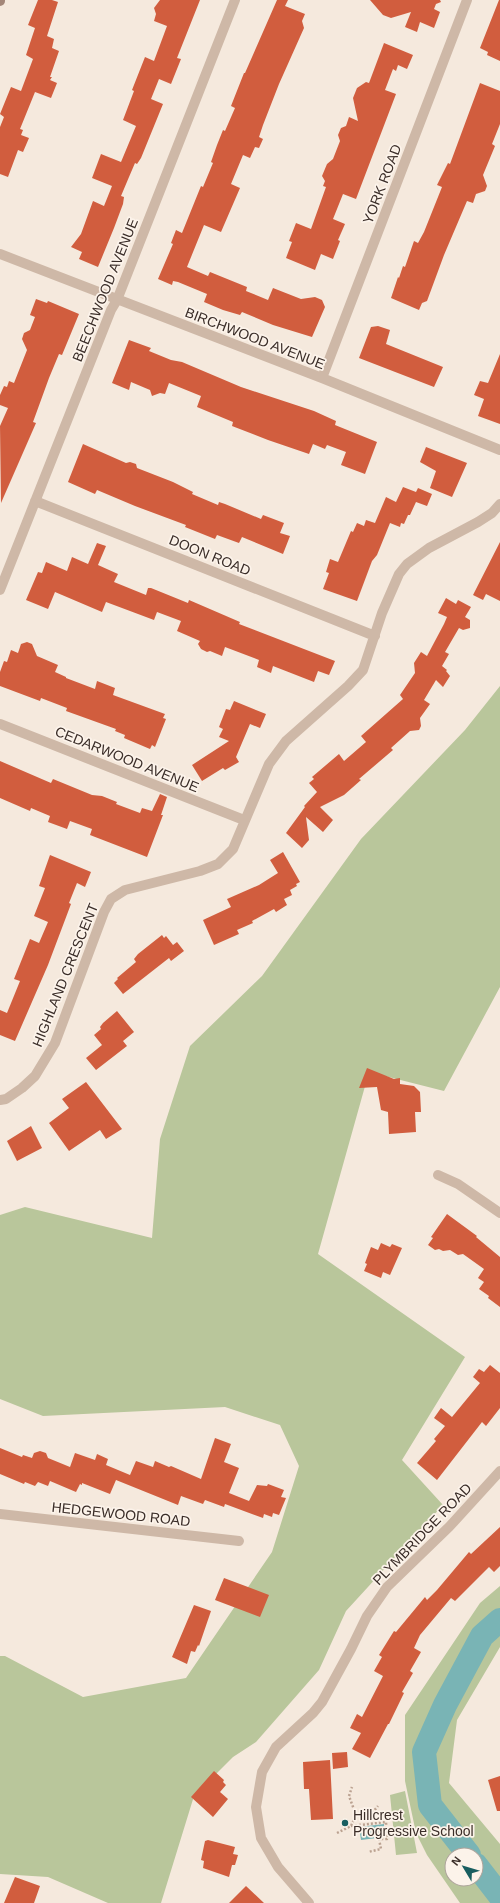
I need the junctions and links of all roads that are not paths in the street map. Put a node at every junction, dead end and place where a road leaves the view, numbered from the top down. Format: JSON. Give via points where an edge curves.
{"nodes":[{"id":1,"x":235,"y":0,"type":"edge"},
{"id":2,"x":467,"y":0,"type":"edge"},
{"id":3,"x":0,"y":254,"type":"edge"},
{"id":4,"x":118,"y":300,"type":"junction"},
{"id":5,"x":322,"y":378,"type":"junction"},
{"id":6,"x":500,"y":450,"type":"edge"},
{"id":7,"x":35,"y":501,"type":"junction"},
{"id":8,"x":500,"y":504,"type":"edge"},
{"id":9,"x":0,"y":590,"type":"edge"},
{"id":10,"x":374,"y":636,"type":"junction"},
{"id":11,"x":0,"y":724,"type":"edge"},
{"id":12,"x":244,"y":820,"type":"junction"},
{"id":13,"x":0,"y":1100,"type":"edge"},
{"id":14,"x":438,"y":1174,"type":"dead end"},
{"id":15,"x":500,"y":1213,"type":"edge"},
{"id":16,"x":500,"y":1472,"type":"edge"},
{"id":17,"x":0,"y":1514,"type":"edge"},
{"id":18,"x":239,"y":1541,"type":"dead end"},
{"id":19,"x":309,"y":1903,"type":"edge"}],
"edges":[{"from":1,"to":4,"type":"street","name":"BEECHWOOD AVENUE"},
{"from":2,"to":5,"type":"street","name":"YORK ROAD"},
{"from":3,"to":4,"type":"street","name":"BIRCHWOOD AVENUE"},
{"from":4,"to":5,"type":"street","name":"BIRCHWOOD AVENUE"},
{"from":4,"to":7,"type":"street","name":"BEECHWOOD AVENUE","via":[[111,310]]},
{"from":5,"to":6,"type":"street","name":"BIRCHWOOD AVENUE"},
{"from":7,"to":9,"type":"street","name":"BEECHWOOD AVENUE"},
{"from":7,"to":10,"type":"street","name":"DOON ROAD"},
{"from":8,"to":10,"type":"street","name":"HIGHLAND CRESCENT","via":[[492,513],[428,548],[407,564],[392,588]]},
{"from":10,"to":12,"type":"street","name":"HIGHLAND CRESCENT","via":[[363,670],[286,741],[269,764]]},
{"from":11,"to":12,"type":"street","name":"CEDARWOOD AVENUE"},
{"from":12,"to":13,"type":"street","name":"HIGHLAND CRESCENT","via":[[233,849],[218,864],[125,890],[112,899],[104,912],[55,1043],[35,1076],[6,1099]]},
{"from":14,"to":15,"type":"street","via":[[458,1184]]},
{"from":16,"to":19,"type":"street","name":"PLYMBRIDGE ROAD","via":[[449,1527],[387,1587],[367,1616],[322,1702],[276,1747],[262,1772],[256,1807],[261,1838],[278,1868]]},
{"from":17,"to":18,"type":"street","name":"HEDGEWOOD ROAD"}]}
